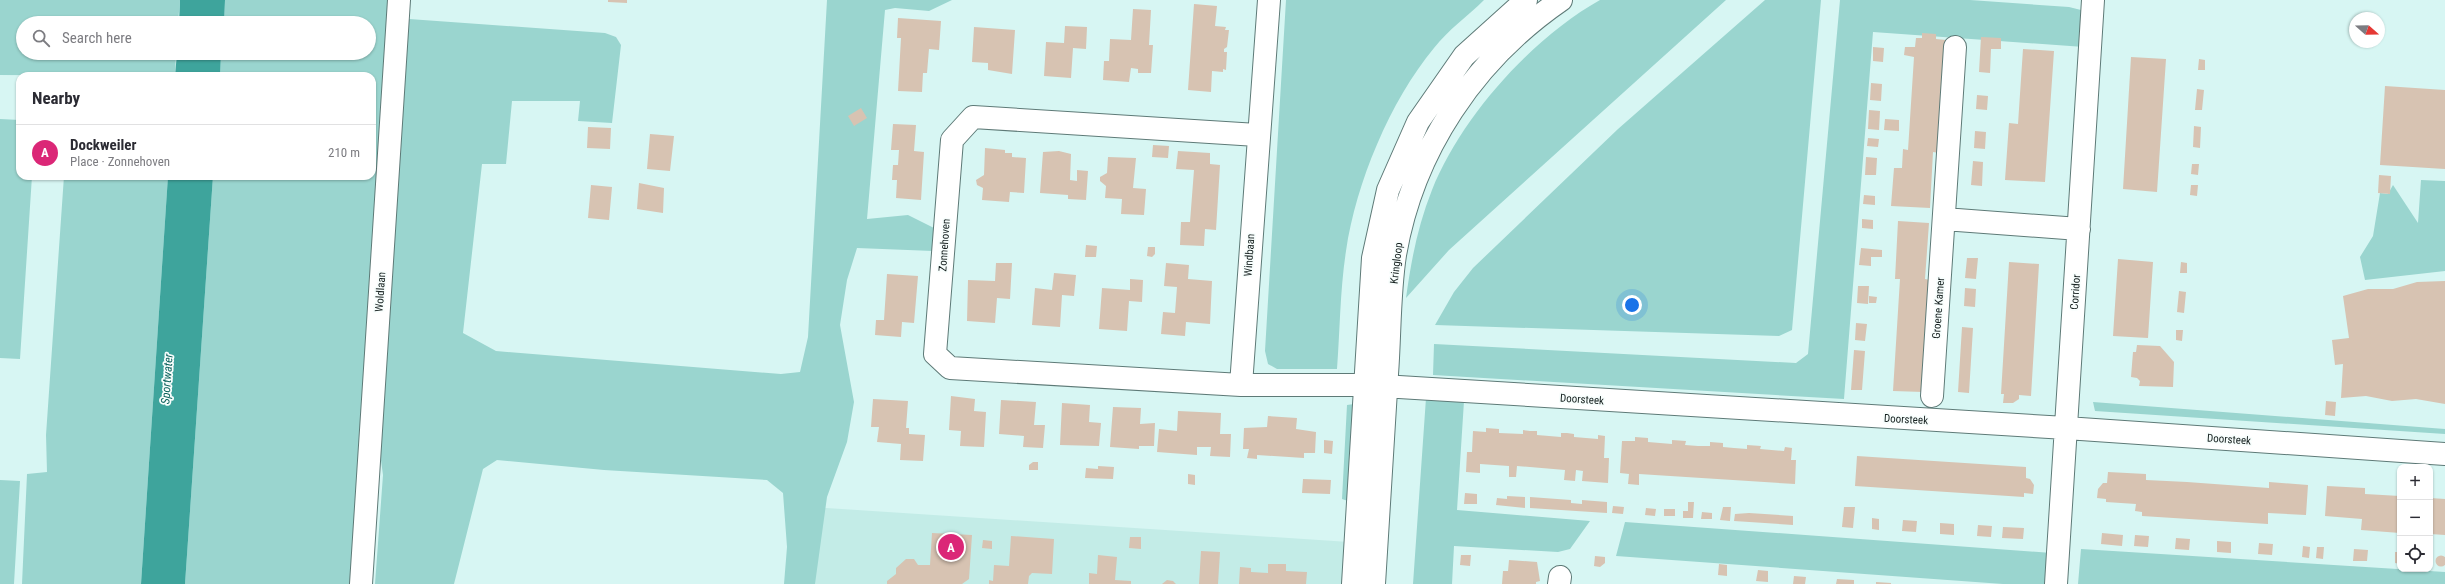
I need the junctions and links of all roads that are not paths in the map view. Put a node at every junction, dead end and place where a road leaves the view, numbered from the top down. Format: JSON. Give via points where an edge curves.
{"nodes":[{"id":1,"x":399,"y":0,"type":"edge"},
{"id":2,"x":1269,"y":0,"type":"edge"},
{"id":3,"x":1526,"y":0,"type":"edge"},
{"id":4,"x":1561,"y":0,"type":"edge"},
{"id":5,"x":2093,"y":0,"type":"edge"},
{"id":6,"x":1955,"y":47,"type":"dead end"},
{"id":7,"x":1258,"y":135,"type":"junction"},
{"id":8,"x":1944,"y":219,"type":"junction"},
{"id":9,"x":2079,"y":229,"type":"junction"},
{"id":10,"x":1241,"y":386,"type":"junction"},
{"id":11,"x":1376,"y":386,"type":"junction"},
{"id":12,"x":1932,"y":396,"type":"dead end"},
{"id":13,"x":2066,"y":428,"type":"junction"},
{"id":14,"x":2445,"y":454,"type":"edge"},
{"id":15,"x":361,"y":584,"type":"edge"},
{"id":16,"x":1353,"y":584,"type":"edge"},
{"id":17,"x":1374,"y":584,"type":"edge"},
{"id":18,"x":2056,"y":584,"type":"edge"}],
"edges":[{"from":1,"to":15,"type":"street","name":"Woldlaan"},
{"from":2,"to":7,"type":"street","name":"Windbaan"},
{"from":3,"to":11,"type":"street","name":"Kringloop","via":[[1464,56],[1418,122],[1388,190],[1373,258]]},
{"from":4,"to":11,"type":"street","name":"Kringloop","via":[[1534,19],[1477,74],[1438,132],[1408,199],[1395,256]]},
{"from":5,"to":9,"type":"street","name":"Corridor"},
{"from":6,"to":8,"type":"street","name":"Groene Kamer"},
{"from":7,"to":10,"type":"street","name":"Windbaan"},
{"from":7,"to":10,"type":"street","name":"Zonnehoven","via":[[973,117],[952,140],[935,354],[950,368]]},
{"from":8,"to":9,"type":"street"},
{"from":8,"to":12,"type":"street","name":"Groene Kamer"},
{"from":9,"to":13,"type":"street","name":"Corridor"},
{"from":10,"to":11,"type":"street"},
{"from":11,"to":13,"type":"street","name":"Doorsteek"},
{"from":11,"to":16,"type":"street","name":"Kringloop"},
{"from":11,"to":17,"type":"street","name":"Kringloop"},
{"from":13,"to":14,"type":"street","name":"Doorsteek"},
{"from":13,"to":18,"type":"street","name":"Corridor"}]}
